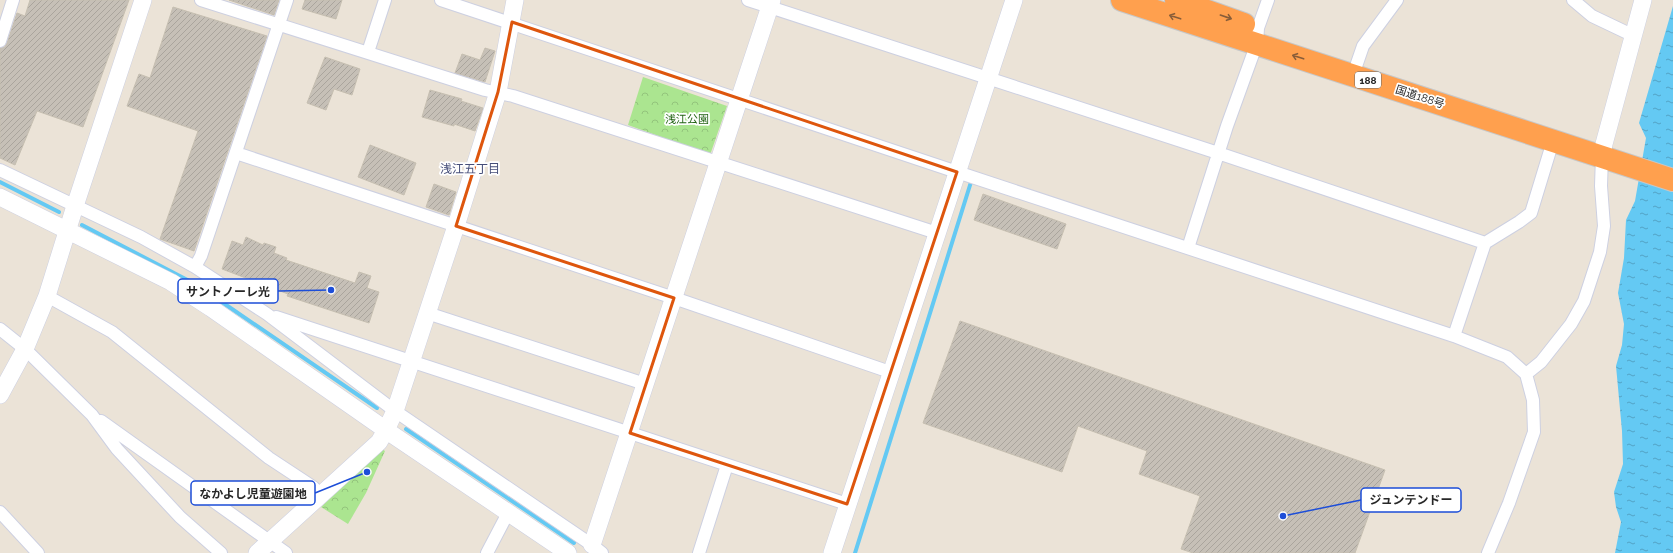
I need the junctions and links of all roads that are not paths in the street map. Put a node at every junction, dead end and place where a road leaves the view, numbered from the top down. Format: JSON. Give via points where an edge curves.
{"nodes":[{"id":1,"x":13,"y":0,"type":"edge"},
{"id":2,"x":143,"y":0,"type":"edge"},
{"id":3,"x":201,"y":0,"type":"edge"},
{"id":4,"x":287,"y":0,"type":"edge"},
{"id":5,"x":385,"y":0,"type":"edge"},
{"id":6,"x":441,"y":0,"type":"edge"},
{"id":7,"x":515,"y":0,"type":"edge"},
{"id":8,"x":748,"y":0,"type":"edge"},
{"id":9,"x":1014,"y":0,"type":"edge"},
{"id":10,"x":1122,"y":0,"type":"edge"},
{"id":11,"x":1176,"y":0,"type":"edge"},
{"id":12,"x":1268,"y":0,"type":"edge"},
{"id":13,"x":1397,"y":0,"type":"edge"},
{"id":14,"x":1573,"y":0,"type":"edge"},
{"id":15,"x":1643,"y":0,"type":"edge"},
{"id":16,"x":771,"y":4,"type":"edge"},
{"id":17,"x":512,"y":22,"type":"junction"},
{"id":18,"x":279,"y":26,"type":"junction"},
{"id":19,"x":1257,"y":36,"type":"junction"},
{"id":20,"x":1634,"y":36,"type":"junction"},
{"id":21,"x":0,"y":41,"type":"edge"},
{"id":22,"x":368,"y":52,"type":"junction"},
{"id":23,"x":1355,"y":68,"type":"junction"},
{"id":24,"x":989,"y":79,"type":"junction"},
{"id":25,"x":498,"y":92,"type":"junction"},
{"id":26,"x":740,"y":100,"type":"junction"},
{"id":27,"x":1553,"y":141,"type":"junction"},
{"id":28,"x":1610,"y":152,"type":"junction"},
{"id":29,"x":236,"y":153,"type":"junction"},
{"id":30,"x":1218,"y":153,"type":"junction"},
{"id":31,"x":719,"y":162,"type":"junction"},
{"id":32,"x":1673,"y":166,"type":"edge"},
{"id":33,"x":0,"y":170,"type":"edge"},
{"id":34,"x":957,"y":172,"type":"junction"},
{"id":35,"x":1673,"y":180,"type":"edge"},
{"id":36,"x":0,"y":197,"type":"edge"},
{"id":37,"x":75,"y":206,"type":"junction"},
{"id":38,"x":456,"y":226,"type":"junction"},
{"id":39,"x":67,"y":231,"type":"junction"},
{"id":40,"x":937,"y":233,"type":"junction"},
{"id":41,"x":1485,"y":243,"type":"junction"},
{"id":42,"x":1188,"y":248,"type":"junction"},
{"id":43,"x":195,"y":267,"type":"junction"},
{"id":44,"x":47,"y":296,"type":"junction"},
{"id":45,"x":674,"y":298,"type":"junction"},
{"id":46,"x":427,"y":313,"type":"junction"},
{"id":47,"x":267,"y":314,"type":"junction"},
{"id":48,"x":0,"y":329,"type":"edge"},
{"id":49,"x":1454,"y":336,"type":"junction"},
{"id":50,"x":24,"y":350,"type":"junction"},
{"id":51,"x":410,"y":361,"type":"junction"},
{"id":52,"x":890,"y":372,"type":"junction"},
{"id":53,"x":1526,"y":374,"type":"junction"},
{"id":54,"x":645,"y":384,"type":"junction"},
{"id":55,"x":0,"y":395,"type":"edge"},
{"id":56,"x":395,"y":411,"type":"junction"},
{"id":57,"x":92,"y":415,"type":"junction"},
{"id":58,"x":386,"y":430,"type":"junction"},
{"id":59,"x":630,"y":433,"type":"junction"},
{"id":60,"x":727,"y":465,"type":"junction"},
{"id":61,"x":320,"y":494,"type":"junction"},
{"id":62,"x":847,"y":504,"type":"junction"},
{"id":63,"x":0,"y":512,"type":"edge"},
{"id":64,"x":508,"y":513,"type":"junction"},
{"id":65,"x":270,"y":540,"type":"junction"},
{"id":66,"x":593,"y":550,"type":"edge"},
{"id":67,"x":38,"y":553,"type":"edge"},
{"id":68,"x":221,"y":553,"type":"edge"},
{"id":69,"x":257,"y":553,"type":"edge"},
{"id":70,"x":286,"y":553,"type":"edge"},
{"id":71,"x":488,"y":553,"type":"edge"},
{"id":72,"x":568,"y":553,"type":"edge"},
{"id":73,"x":699,"y":553,"type":"edge"},
{"id":74,"x":832,"y":553,"type":"edge"},
{"id":75,"x":1488,"y":553,"type":"edge"}],
"edges":[{"from":1,"to":21,"type":"street"},
{"from":2,"to":37,"type":"street"},
{"from":3,"to":18,"type":"street"},
{"from":4,"to":18,"type":"street"},
{"from":5,"to":22,"type":"street"},
{"from":6,"to":17,"type":"street"},
{"from":7,"to":17,"type":"street"},
{"from":8,"to":16,"type":"street"},
{"from":9,"to":24,"type":"street"},
{"from":19,"to":10,"type":"highway","name":"国道188号","number":"188","one_way":true},
{"from":11,"to":19,"type":"highway","name":"国道188号","number":"188","one_way":true},
{"from":12,"to":19,"type":"street"},
{"from":13,"to":23,"type":"street","via":[[1363,46]]},
{"from":14,"to":20,"type":"street","via":[[1592,16]]},
{"from":15,"to":20,"type":"street"},
{"from":16,"to":24,"type":"street"},
{"from":16,"to":26,"type":"street"},
{"from":17,"to":25,"type":"street"},
{"from":17,"to":26,"type":"street"},
{"from":18,"to":22,"type":"street"},
{"from":18,"to":29,"type":"street"},
{"from":19,"to":23,"type":"highway","name":"国道188号","number":"188"},
{"from":19,"to":30,"type":"street"},
{"from":20,"to":28,"type":"street"},
{"from":22,"to":25,"type":"street"},
{"from":23,"to":27,"type":"highway","name":"国道188号","number":"188"},
{"from":23,"to":28,"type":"highway","name":"国道188号","number":"188"},
{"from":24,"to":30,"type":"street"},
{"from":24,"to":34,"type":"street"},
{"from":25,"to":31,"type":"street"},
{"from":25,"to":38,"type":"street"},
{"from":26,"to":31,"type":"street"},
{"from":26,"to":34,"type":"street"},
{"from":27,"to":28,"type":"highway","name":"国道188号","number":"188"},
{"from":27,"to":41,"type":"street","via":[[1531,213]]},
{"from":28,"to":32,"type":"highway","name":"国道188号","number":"188"},
{"from":28,"to":35,"type":"highway","name":"国道188号","number":"188"},
{"from":28,"to":53,"type":"street","via":[[1601,186],[1604,226],[1600,252],[1584,301],[1571,324],[1541,362]]},
{"from":29,"to":38,"type":"street"},
{"from":29,"to":43,"type":"street"},
{"from":30,"to":41,"type":"street"},
{"from":30,"to":42,"type":"street"},
{"from":31,"to":40,"type":"street"},
{"from":31,"to":45,"type":"street"},
{"from":33,"to":37,"type":"street"},
{"from":34,"to":40,"type":"street"},
{"from":34,"to":42,"type":"street"},
{"from":36,"to":39,"type":"street"},
{"from":37,"to":39,"type":"street"},
{"from":37,"to":43,"type":"street","via":[[141,237]]},
{"from":38,"to":45,"type":"street"},
{"from":38,"to":46,"type":"street"},
{"from":39,"to":44,"type":"street"},
{"from":39,"to":58,"type":"street","via":[[171,282]]},
{"from":40,"to":52,"type":"street"},
{"from":41,"to":49,"type":"street"},
{"from":42,"to":49,"type":"street"},
{"from":43,"to":47,"type":"street"},
{"from":44,"to":50,"type":"street"},
{"from":44,"to":61,"type":"street","via":[[112,332],[269,458]]},
{"from":45,"to":52,"type":"street"},
{"from":45,"to":54,"type":"street"},
{"from":46,"to":51,"type":"street"},
{"from":46,"to":54,"type":"street"},
{"from":47,"to":51,"type":"street"},
{"from":47,"to":56,"type":"street"},
{"from":48,"to":50,"type":"street"},
{"from":49,"to":53,"type":"street","via":[[1507,357]]},
{"from":50,"to":55,"type":"street"},
{"from":50,"to":57,"type":"street"},
{"from":51,"to":56,"type":"street"},
{"from":51,"to":59,"type":"street"},
{"from":52,"to":62,"type":"street"},
{"from":53,"to":75,"type":"street","via":[[1533,400],[1534,432]]},
{"from":54,"to":59,"type":"street"},
{"from":56,"to":58,"type":"street"},
{"from":56,"to":66,"type":"street"},
{"from":57,"to":65,"type":"street"},
{"from":57,"to":68,"type":"street","via":[[117,449],[180,517]]},
{"from":58,"to":61,"type":"street","via":[[379,442]]},
{"from":58,"to":64,"type":"street"},
{"from":59,"to":60,"type":"street"},
{"from":59,"to":66,"type":"street"},
{"from":60,"to":62,"type":"street"},
{"from":60,"to":73,"type":"street"},
{"from":61,"to":65,"type":"street"},
{"from":62,"to":74,"type":"street"},
{"from":63,"to":67,"type":"street"},
{"from":64,"to":71,"type":"street"},
{"from":64,"to":72,"type":"street"},
{"from":65,"to":69,"type":"street"},
{"from":65,"to":70,"type":"street"}]}
